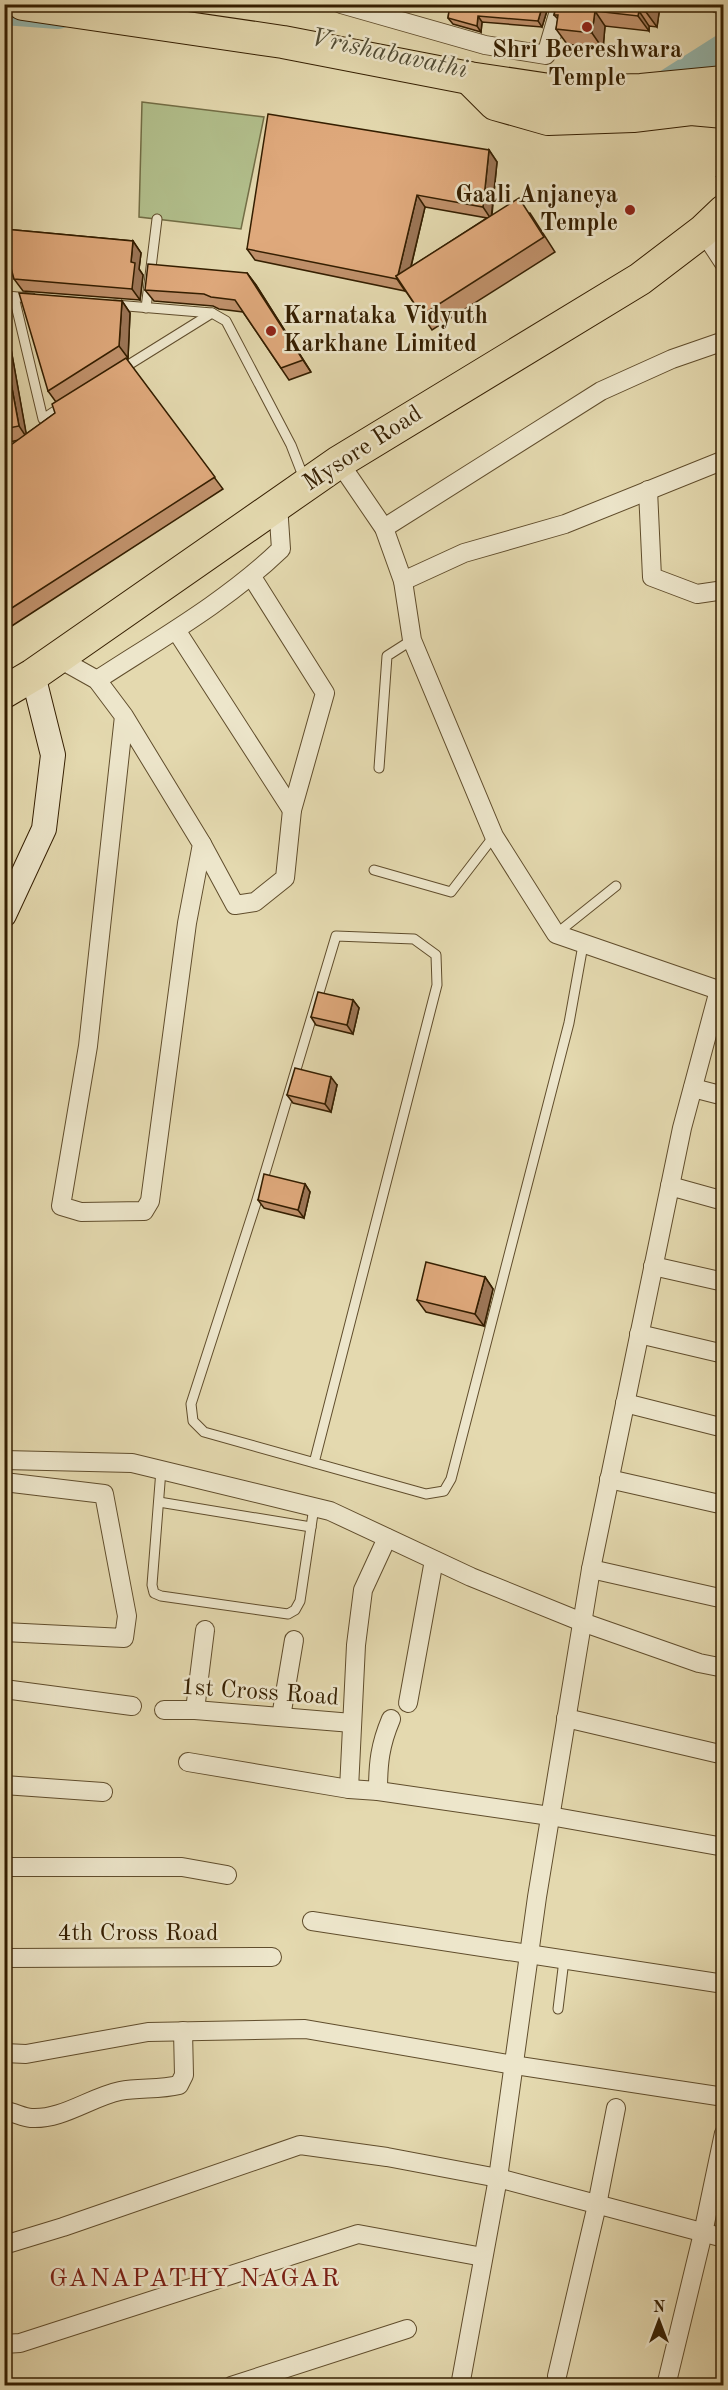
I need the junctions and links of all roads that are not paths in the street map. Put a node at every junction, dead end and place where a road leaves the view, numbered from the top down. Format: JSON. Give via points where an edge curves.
{"nodes":[{"id":1,"x":23,"y":4,"type":"edge"},
{"id":2,"x":341,"y":4,"type":"edge"},
{"id":3,"x":561,"y":4,"type":"edge"},
{"id":4,"x":718,"y":4,"type":"edge"},
{"id":5,"x":723,"y":5,"type":"edge"},
{"id":6,"x":469,"y":78,"type":"junction"},
{"id":7,"x":723,"y":82,"type":"edge"},
{"id":8,"x":723,"y":112,"type":"edge"},
{"id":9,"x":157,"y":219,"type":"dead end"},
{"id":10,"x":713,"y":221,"type":"edge"},
{"id":11,"x":723,"y":263,"type":"edge"},
{"id":12,"x":9,"y":297,"type":"edge"},
{"id":13,"x":47,"y":300,"type":"edge"},
{"id":14,"x":102,"y":304,"type":"edge"},
{"id":15,"x":146,"y":308,"type":"junction"},
{"id":16,"x":212,"y":313,"type":"junction"},
{"id":17,"x":723,"y":341,"type":"edge"},
{"id":18,"x":112,"y":375,"type":"edge"},
{"id":19,"x":73,"y":400,"type":"edge"},
{"id":20,"x":723,"y":460,"type":"edge"},
{"id":21,"x":339,"y":462,"type":"junction"},
{"id":22,"x":306,"y":485,"type":"junction"},
{"id":23,"x":648,"y":490,"type":"junction"},
{"id":24,"x":278,"y":505,"type":"junction"},
{"id":25,"x":384,"y":528,"type":"junction"},
{"id":26,"x":252,"y":577,"type":"junction"},
{"id":27,"x":403,"y":581,"type":"junction"},
{"id":28,"x":723,"y":590,"type":"edge"},
{"id":29,"x":176,"y":630,"type":"junction"},
{"id":30,"x":412,"y":640,"type":"junction"},
{"id":31,"x":44,"y":666,"type":"junction"},
{"id":32,"x":97,"y":680,"type":"junction"},
{"id":33,"x":4,"y":692,"type":"edge"},
{"id":34,"x":124,"y":716,"type":"junction"},
{"id":35,"x":379,"y":768,"type":"dead end"},
{"id":36,"x":292,"y":810,"type":"junction"},
{"id":37,"x":494,"y":836,"type":"junction"},
{"id":38,"x":202,"y":844,"type":"junction"},
{"id":39,"x":374,"y":870,"type":"dead end"},
{"id":40,"x":616,"y":886,"type":"dead end"},
{"id":41,"x":4,"y":915,"type":"edge"},
{"id":42,"x":556,"y":934,"type":"junction"},
{"id":43,"x":583,"y":945,"type":"junction"},
{"id":44,"x":721,"y":991,"type":"edge"},
{"id":45,"x":693,"y":1088,"type":"junction"},
{"id":46,"x":723,"y":1096,"type":"edge"},
{"id":47,"x":670,"y":1186,"type":"junction"},
{"id":48,"x":723,"y":1201,"type":"edge"},
{"id":49,"x":653,"y":1266,"type":"junction"},
{"id":50,"x":723,"y":1282,"type":"edge"},
{"id":51,"x":639,"y":1334,"type":"junction"},
{"id":52,"x":723,"y":1354,"type":"edge"},
{"id":53,"x":625,"y":1403,"type":"junction"},
{"id":54,"x":723,"y":1428,"type":"edge"},
{"id":55,"x":4,"y":1460,"type":"edge"},
{"id":56,"x":314,"y":1462,"type":"junction"},
{"id":57,"x":161,"y":1470,"type":"junction"},
{"id":58,"x":609,"y":1479,"type":"junction"},
{"id":59,"x":4,"y":1482,"type":"edge"},
{"id":60,"x":159,"y":1502,"type":"junction"},
{"id":61,"x":723,"y":1506,"type":"edge"},
{"id":62,"x":314,"y":1507,"type":"junction"},
{"id":63,"x":311,"y":1527,"type":"junction"},
{"id":64,"x":387,"y":1538,"type":"junction"},
{"id":65,"x":434,"y":1560,"type":"junction"},
{"id":66,"x":591,"y":1569,"type":"junction"},
{"id":67,"x":723,"y":1599,"type":"edge"},
{"id":68,"x":582,"y":1622,"type":"junction"},
{"id":69,"x":205,"y":1630,"type":"dead end"},
{"id":70,"x":4,"y":1632,"type":"edge"},
{"id":71,"x":294,"y":1640,"type":"dead end"},
{"id":72,"x":723,"y":1668,"type":"edge"},
{"id":73,"x":4,"y":1689,"type":"edge"},
{"id":74,"x":408,"y":1703,"type":"dead end"},
{"id":75,"x":132,"y":1706,"type":"dead end"},
{"id":76,"x":164,"y":1710,"type":"dead end"},
{"id":77,"x":195,"y":1710,"type":"junction"},
{"id":78,"x":281,"y":1717,"type":"junction"},
{"id":79,"x":566,"y":1718,"type":"junction"},
{"id":80,"x":391,"y":1719,"type":"dead end"},
{"id":81,"x":352,"y":1723,"type":"junction"},
{"id":82,"x":723,"y":1755,"type":"edge"},
{"id":83,"x":188,"y":1762,"type":"dead end"},
{"id":84,"x":4,"y":1785,"type":"edge"},
{"id":85,"x":349,"y":1789,"type":"junction"},
{"id":86,"x":378,"y":1791,"type":"junction"},
{"id":87,"x":103,"y":1792,"type":"dead end"},
{"id":88,"x":550,"y":1816,"type":"junction"},
{"id":89,"x":723,"y":1846,"type":"edge"},
{"id":90,"x":4,"y":1867,"type":"edge"},
{"id":91,"x":227,"y":1875,"type":"dead end"},
{"id":92,"x":312,"y":1921,"type":"dead end"},
{"id":93,"x":529,"y":1955,"type":"junction"},
{"id":94,"x":272,"y":1957,"type":"dead end"},
{"id":95,"x":4,"y":1958,"type":"edge"},
{"id":96,"x":564,"y":1960,"type":"junction"},
{"id":97,"x":723,"y":1984,"type":"edge"},
{"id":98,"x":558,"y":2009,"type":"dead end"},
{"id":99,"x":183,"y":2031,"type":"junction"},
{"id":100,"x":4,"y":2053,"type":"edge"},
{"id":101,"x":514,"y":2065,"type":"junction"},
{"id":102,"x":723,"y":2097,"type":"edge"},
{"id":103,"x":616,"y":2108,"type":"dead end"},
{"id":104,"x":4,"y":2111,"type":"edge"},
{"id":105,"x":723,"y":2133,"type":"edge"},
{"id":106,"x":498,"y":2178,"type":"junction"},
{"id":107,"x":597,"y":2205,"type":"junction"},
{"id":108,"x":703,"y":2233,"type":"junction"},
{"id":109,"x":723,"y":2238,"type":"edge"},
{"id":110,"x":4,"y":2245,"type":"edge"},
{"id":111,"x":483,"y":2257,"type":"junction"},
{"id":112,"x":407,"y":2329,"type":"dead end"},
{"id":113,"x":4,"y":2344,"type":"edge"},
{"id":114,"x":556,"y":2376,"type":"dead end"},
{"id":115,"x":231,"y":2385,"type":"edge"},
{"id":116,"x":460,"y":2385,"type":"edge"},
{"id":117,"x":666,"y":2385,"type":"edge"}],
"edges":[{"from":1,"to":6,"type":"highway","via":[[283,42]]},
{"from":2,"to":3,"type":"street","via":[[485,45],[546,55]]},
{"from":4,"to":5,"type":"street"},
{"from":6,"to":7,"type":"highway","via":[[563,92]]},
{"from":6,"to":8,"type":"highway","via":[[495,104],[548,119],[691,110]]},
{"from":9,"to":15,"type":"lane"},
{"from":10,"to":11,"type":"street"},
{"from":10,"to":21,"type":"highway","name":"Mysore Road","via":[[640,279]]},
{"from":12,"to":13,"type":"lane"},
{"from":12,"to":19,"type":"lane","via":[[43,419]]},
{"from":14,"to":15,"type":"lane"},
{"from":15,"to":16,"type":"lane"},
{"from":16,"to":18,"type":"lane"},
{"from":16,"to":22,"type":"lane","via":[[226,321],[291,445]]},
{"from":17,"to":25,"type":"street","via":[[601,391]]},
{"from":20,"to":23,"type":"street"},
{"from":21,"to":22,"type":"highway","name":"Mysore Road"},
{"from":21,"to":25,"type":"street"},
{"from":22,"to":24,"type":"highway","name":"Mysore Road"},
{"from":23,"to":27,"type":"street","via":[[565,524],[464,553]]},
{"from":23,"to":28,"type":"street","via":[[652,577],[698,594]]},
{"from":24,"to":26,"type":"street","via":[[281,549]]},
{"from":24,"to":31,"type":"highway","name":"Mysore Road"},
{"from":25,"to":27,"type":"street"},
{"from":26,"to":29,"type":"street"},
{"from":26,"to":36,"type":"street","via":[[325,693]]},
{"from":27,"to":30,"type":"street"},
{"from":29,"to":32,"type":"street"},
{"from":29,"to":36,"type":"street"},
{"from":30,"to":35,"type":"lane","via":[[387,656]]},
{"from":30,"to":37,"type":"street"},
{"from":31,"to":32,"type":"street"},
{"from":31,"to":33,"type":"highway","name":"Mysore Road"},
{"from":31,"to":41,"type":"street","via":[[53,755],[44,829]]},
{"from":32,"to":34,"type":"street"},
{"from":34,"to":38,"type":"street"},
{"from":34,"to":38,"type":"street","via":[[88,1046],[61,1206],[81,1212],[144,1211],[150,1201],[187,923]]},
{"from":36,"to":38,"type":"street","via":[[285,878],[255,902],[235,905]]},
{"from":37,"to":39,"type":"lane","via":[[451,892]]},
{"from":37,"to":42,"type":"street"},
{"from":40,"to":42,"type":"lane"},
{"from":42,"to":43,"type":"street"},
{"from":43,"to":44,"type":"street"},
{"from":43,"to":56,"type":"lane","via":[[569,1023],[452,1479],[444,1491],[426,1494]]},
{"from":44,"to":45,"type":"street"},
{"from":45,"to":46,"type":"street"},
{"from":45,"to":47,"type":"street"},
{"from":47,"to":48,"type":"street"},
{"from":47,"to":49,"type":"street"},
{"from":49,"to":50,"type":"street"},
{"from":49,"to":51,"type":"street"},
{"from":51,"to":52,"type":"street"},
{"from":51,"to":53,"type":"street"},
{"from":53,"to":54,"type":"street"},
{"from":53,"to":58,"type":"street"},
{"from":55,"to":57,"type":"street","via":[[132,1463]]},
{"from":56,"to":56,"type":"lane","via":[[204,1432],[193,1421],[191,1404],[336,936],[414,939],[436,955],[437,985]]},
{"from":57,"to":60,"type":"lane"},
{"from":57,"to":62,"type":"street"},
{"from":58,"to":61,"type":"street"},
{"from":58,"to":66,"type":"street"},
{"from":59,"to":70,"type":"street","via":[[104,1494],[127,1616],[124,1638]]},
{"from":60,"to":63,"type":"lane"},
{"from":60,"to":63,"type":"lane","via":[[152,1585],[154,1593],[161,1596],[288,1614],[300,1602]]},
{"from":62,"to":63,"type":"lane"},
{"from":62,"to":64,"type":"street"},
{"from":64,"to":65,"type":"street"},
{"from":64,"to":81,"type":"street","via":[[363,1590]]},
{"from":65,"to":68,"type":"street"},
{"from":65,"to":74,"type":"street"},
{"from":66,"to":67,"type":"street"},
{"from":66,"to":68,"type":"street"},
{"from":68,"to":72,"type":"street"},
{"from":68,"to":79,"type":"street"},
{"from":69,"to":77,"type":"street"},
{"from":71,"to":78,"type":"street"},
{"from":73,"to":75,"type":"street"},
{"from":76,"to":77,"type":"street","name":"1st Cross Road"},
{"from":77,"to":78,"type":"street","name":"1st Cross Road"},
{"from":78,"to":81,"type":"street","name":"1st Cross Road"},
{"from":79,"to":82,"type":"street"},
{"from":79,"to":88,"type":"street"},
{"from":80,"to":86,"type":"street","via":[[381,1742]]},
{"from":81,"to":85,"type":"street"},
{"from":83,"to":85,"type":"street"},
{"from":84,"to":87,"type":"street"},
{"from":85,"to":86,"type":"street"},
{"from":86,"to":88,"type":"street"},
{"from":88,"to":89,"type":"street"},
{"from":88,"to":93,"type":"street"},
{"from":90,"to":91,"type":"street","via":[[182,1867]]},
{"from":92,"to":93,"type":"street"},
{"from":93,"to":96,"type":"street"},
{"from":93,"to":101,"type":"street"},
{"from":94,"to":95,"type":"street","name":"4th Cross Road"},
{"from":96,"to":97,"type":"street"},
{"from":96,"to":98,"type":"lane"},
{"from":99,"to":100,"type":"street","via":[[148,2032],[26,2054]]},
{"from":99,"to":101,"type":"street","via":[[305,2029]]},
{"from":99,"to":104,"type":"street","via":[[184,2075],[179,2085],[122,2091],[31,2118]]},
{"from":101,"to":102,"type":"street"},
{"from":101,"to":106,"type":"street"},
{"from":103,"to":107,"type":"street"},
{"from":105,"to":108,"type":"street"},
{"from":106,"to":107,"type":"street"},
{"from":106,"to":110,"type":"street","via":[[300,2145]]},
{"from":106,"to":111,"type":"street"},
{"from":107,"to":108,"type":"street"},
{"from":107,"to":114,"type":"street"},
{"from":108,"to":109,"type":"street"},
{"from":108,"to":117,"type":"street"},
{"from":111,"to":113,"type":"street","via":[[358,2234],[20,2343]]},
{"from":111,"to":116,"type":"street"},
{"from":112,"to":115,"type":"street"}]}
